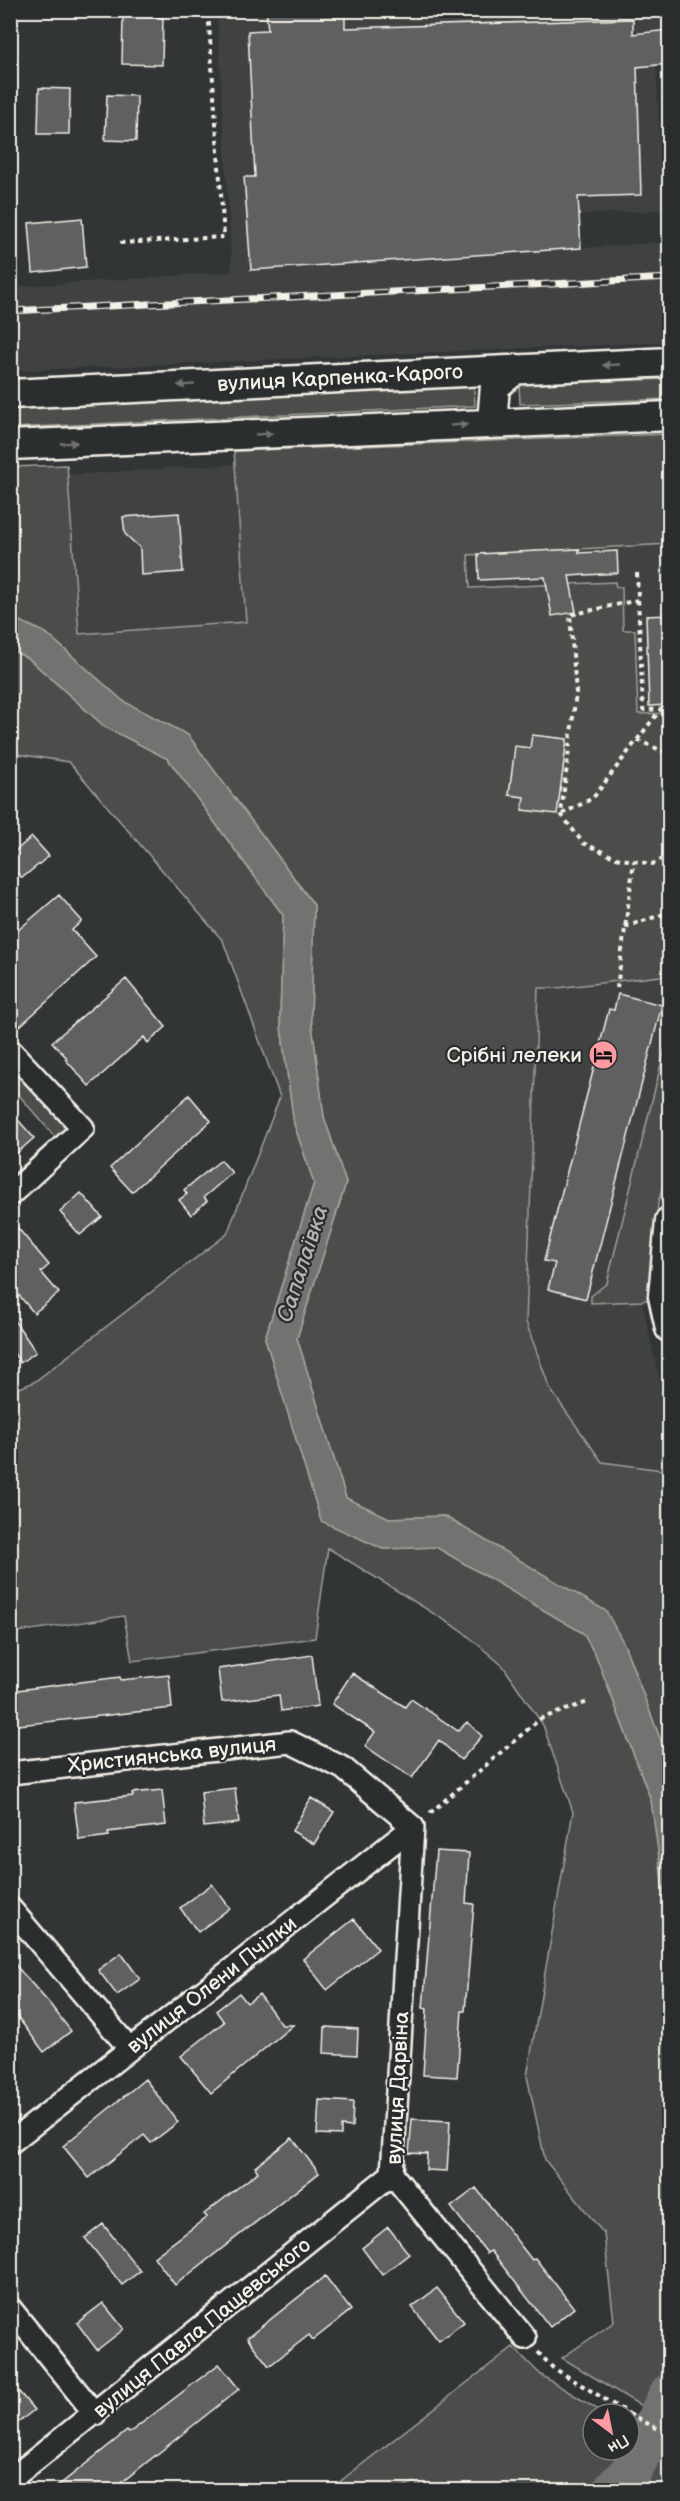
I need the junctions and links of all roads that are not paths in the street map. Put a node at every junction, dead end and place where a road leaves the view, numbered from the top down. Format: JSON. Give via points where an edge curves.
{"nodes":[{"id":1,"x":669,"y":362,"type":"edge"},
{"id":2,"x":516,"y":369,"type":"junction"},
{"id":3,"x":10,"y":394,"type":"edge"},
{"id":4,"x":669,"y":416,"type":"edge"},
{"id":5,"x":499,"y":423,"type":"junction"},
{"id":6,"x":10,"y":445,"type":"edge"},
{"id":7,"x":10,"y":1050,"type":"edge"},
{"id":8,"x":10,"y":1195,"type":"edge"},
{"id":9,"x":669,"y":1223,"type":"edge"},
{"id":10,"x":669,"y":1328,"type":"edge"},
{"id":11,"x":10,"y":1773,"type":"edge"},
{"id":12,"x":413,"y":1827,"type":"junction"},
{"id":13,"x":10,"y":1908,"type":"edge"},
{"id":14,"x":130,"y":2049,"type":"junction"},
{"id":15,"x":10,"y":2143,"type":"edge"},
{"id":16,"x":392,"y":2174,"type":"junction"},
{"id":17,"x":10,"y":2308,"type":"edge"},
{"id":18,"x":525,"y":2338,"type":"road end"},
{"id":19,"x":95,"y":2414,"type":"junction"},
{"id":20,"x":10,"y":2480,"type":"edge"}],
"edges":[{"from":1,"to":2,"type":"street","name":"вулиця Карпенка-Карого","one_way":true},
{"from":2,"to":3,"type":"street","name":"вулиця Карпенка-Карого","one_way":true},
{"from":2,"to":5,"type":"street","via":[[495,386],[493,410]]},
{"from":4,"to":5,"type":"street"},
{"from":6,"to":5,"type":"street","one_way":true},
{"from":7,"to":8,"type":"street","via":[[83,1128]]},
{"from":9,"to":10,"type":"street","via":[[663,1296]]},
{"from":11,"to":12,"type":"street","name":"Християнська вулиця","via":[[290,1742],[343,1768]]},
{"from":12,"to":14,"type":"street","name":"вулиця Олени Пчілки"},
{"from":12,"to":16,"type":"street","name":"вулиця Дарвіна"},
{"from":13,"to":14,"type":"street"},
{"from":14,"to":15,"type":"street","name":"вулиця Олени Пчілки"},
{"from":16,"to":18,"type":"street","name":"вулиця Дарвіна"},
{"from":16,"to":19,"type":"street","name":"вулиця Павла Пащевського"},
{"from":17,"to":19,"type":"street"},
{"from":19,"to":20,"type":"street","name":"вулиця Павла Пащевського"}]}
